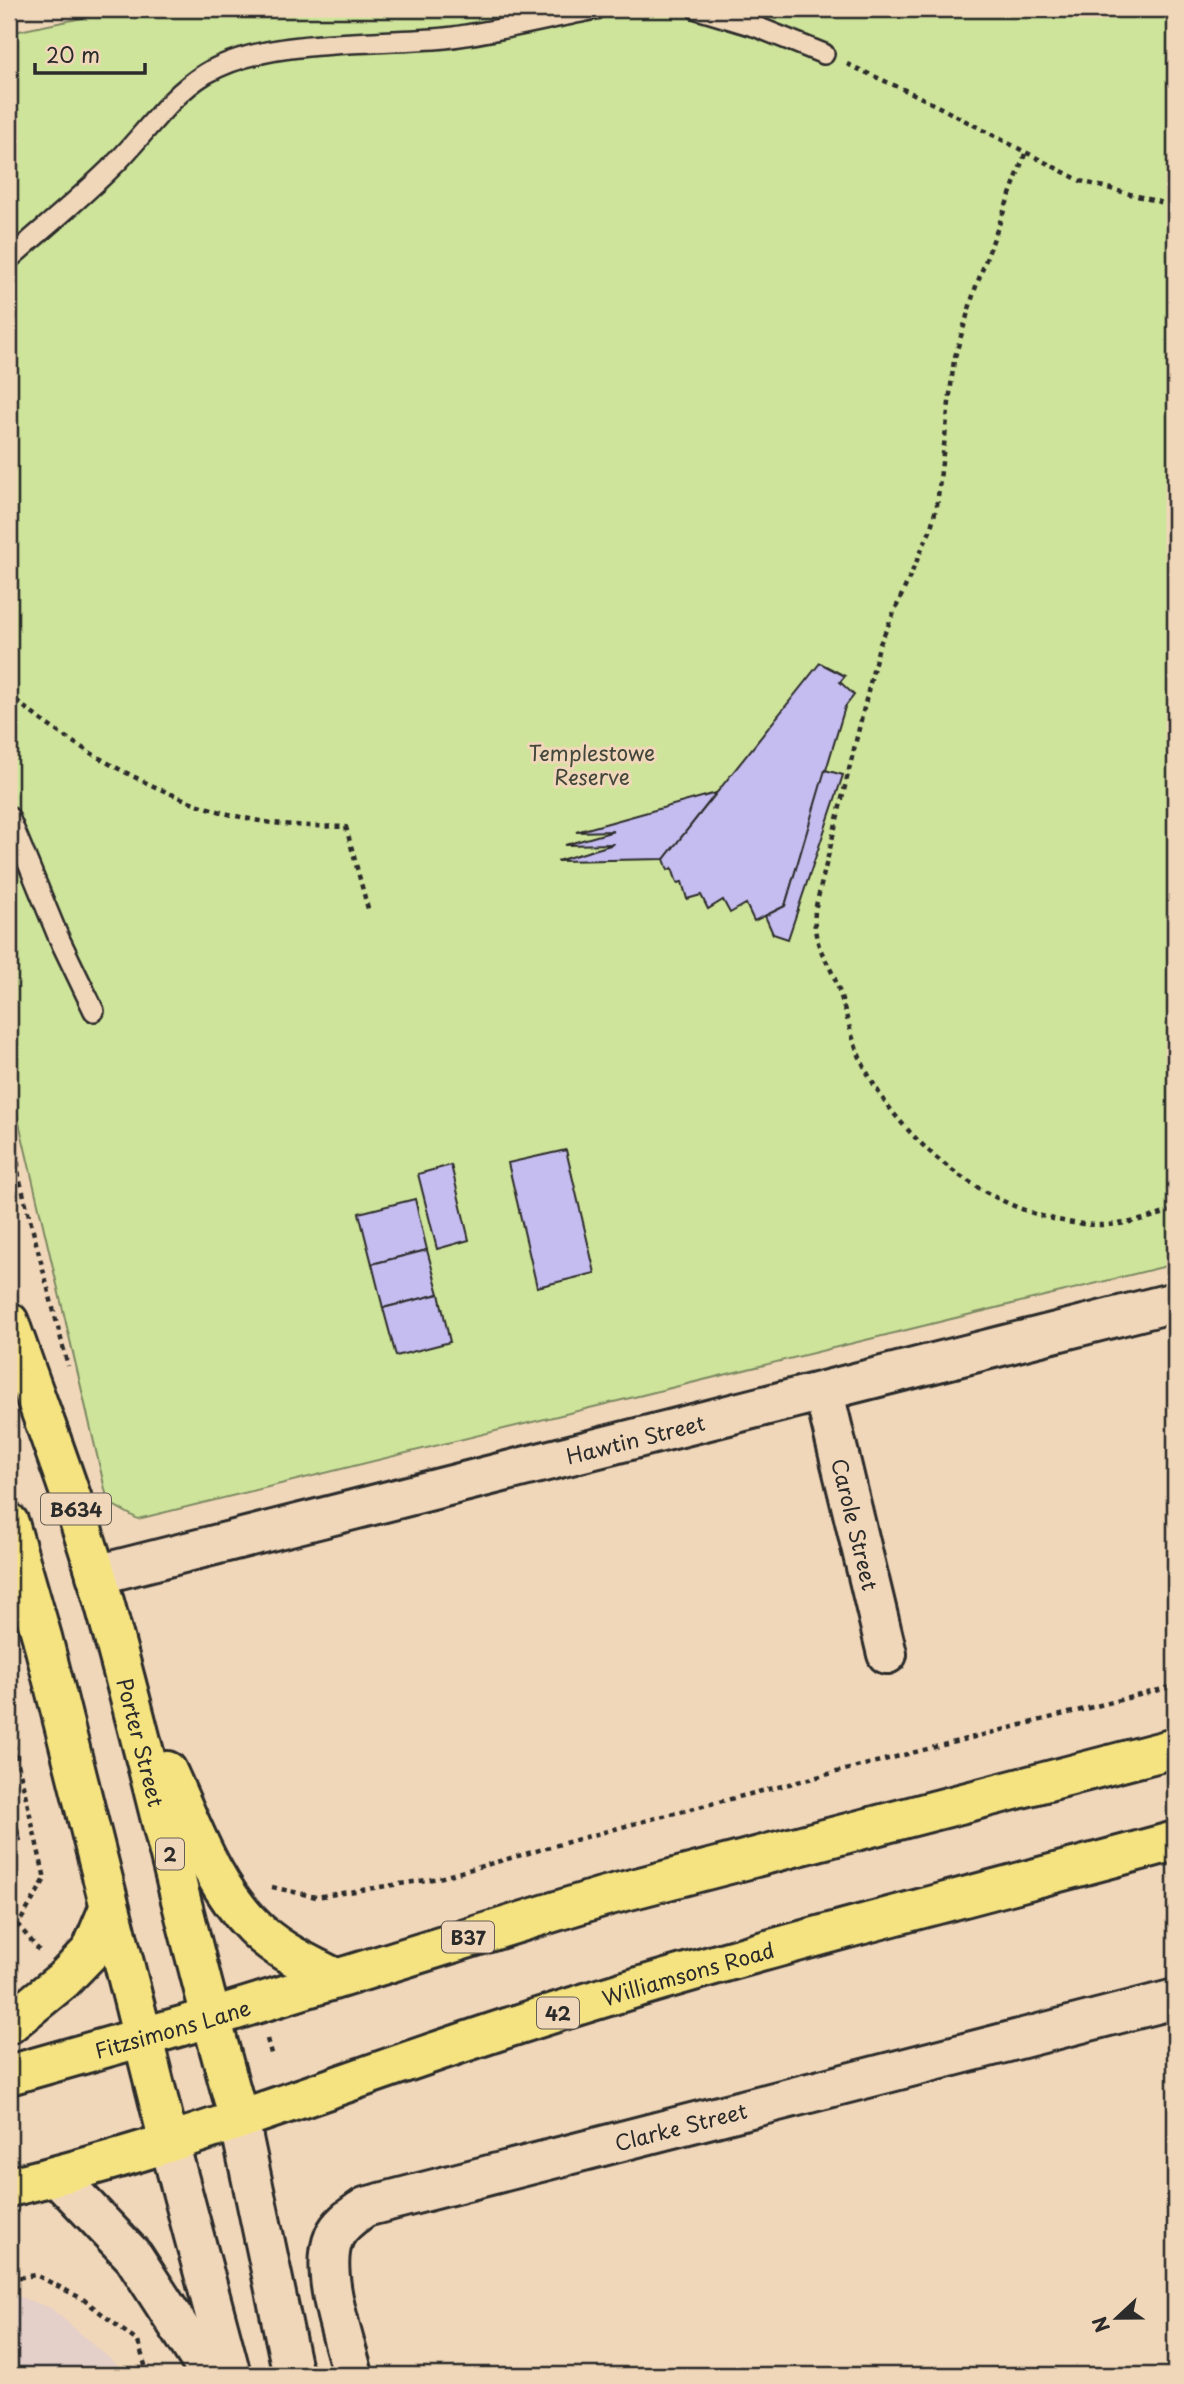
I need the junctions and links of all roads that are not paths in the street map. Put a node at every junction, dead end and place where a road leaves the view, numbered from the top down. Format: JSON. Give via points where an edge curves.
{"nodes":[{"id":1,"x":596,"y":9,"type":"edge"},
{"id":2,"x":697,"y":9,"type":"edge"},
{"id":3,"x":824,"y":54,"type":"road end"},
{"id":4,"x":9,"y":260,"type":"edge"},
{"id":5,"x":9,"y":817,"type":"edge"},
{"id":6,"x":94,"y":1011,"type":"dead end"},
{"id":7,"x":1175,"y":1302,"type":"edge"},
{"id":8,"x":9,"y":1322,"type":"edge"},
{"id":9,"x":824,"y":1393,"type":"junction"},
{"id":10,"x":9,"y":1523,"type":"edge"},
{"id":11,"x":96,"y":1575,"type":"junction"},
{"id":12,"x":887,"y":1654,"type":"dead end"},
{"id":13,"x":129,"y":1690,"type":"junction"},
{"id":14,"x":1175,"y":1748,"type":"edge"},
{"id":15,"x":1175,"y":1841,"type":"edge"},
{"id":16,"x":109,"y":1908,"type":"junction"},
{"id":17,"x":335,"y":1978,"type":"junction"},
{"id":18,"x":1175,"y":1999,"type":"edge"},
{"id":19,"x":210,"y":2018,"type":"junction"},
{"id":20,"x":9,"y":2024,"type":"edge"},
{"id":21,"x":143,"y":2037,"type":"junction"},
{"id":22,"x":9,"y":2075,"type":"edge"},
{"id":23,"x":239,"y":2119,"type":"junction"},
{"id":24,"x":169,"y":2142,"type":"junction"},
{"id":25,"x":57,"y":2176,"type":"junction"},
{"id":26,"x":9,"y":2187,"type":"edge"},
{"id":27,"x":210,"y":2375,"type":"edge"},
{"id":28,"x":231,"y":2375,"type":"edge"},
{"id":29,"x":293,"y":2375,"type":"edge"},
{"id":30,"x":353,"y":2375,"type":"edge"}],
"edges":[{"from":1,"to":4,"type":"lane","via":[[445,38],[271,51],[236,60],[206,73],[179,93],[114,165]]},
{"from":2,"to":3,"type":"lane"},
{"from":5,"to":6,"type":"lane"},
{"from":7,"to":9,"type":"street","name":"Hawtin Street"},
{"from":8,"to":11,"type":"main road","name":"Porter Street","number":"B634"},
{"from":9,"to":11,"type":"street","name":"Hawtin Street"},
{"from":9,"to":12,"type":"street","name":"Carole Street"},
{"from":10,"to":16,"type":"main road","number":"B634"},
{"from":11,"to":13,"type":"main road","name":"Porter Street","number":"B634"},
{"from":13,"to":17,"type":"main road","via":[[214,1873],[252,1926],[282,1950]]},
{"from":13,"to":19,"type":"main road","name":"Porter Street","number":"2"},
{"from":14,"to":17,"type":"main road","number":"B37","via":[[602,1897]]},
{"from":15,"to":23,"type":"main road","name":"Williamsons Road","number":"42","via":[[696,1971],[510,2027]]},
{"from":16,"to":20,"type":"main road","via":[[90,1951]]},
{"from":16,"to":21,"type":"main road"},
{"from":17,"to":19,"type":"main road","name":"Fitzsimons Lane","number":"B37"},
{"from":18,"to":30,"type":"street","name":"Clarke Street","via":[[365,2207],[334,2236],[329,2264]]},
{"from":19,"to":21,"type":"main road","name":"Fitzsimons Lane","number":"B37"},
{"from":19,"to":23,"type":"main road","name":"Porter Street","number":"2"},
{"from":21,"to":22,"type":"main road","name":"Fitzsimons Lane","number":"B37"},
{"from":21,"to":24,"type":"main road"},
{"from":23,"to":24,"type":"main road","name":"Williamsons Road","number":"42"},
{"from":23,"to":29,"type":"street","name":"Porter Street","number":"2"},
{"from":24,"to":25,"type":"main road"},
{"from":24,"to":28,"type":"street"},
{"from":25,"to":26,"type":"main road"},
{"from":25,"to":27,"type":"street","via":[[134,2257]]}]}
